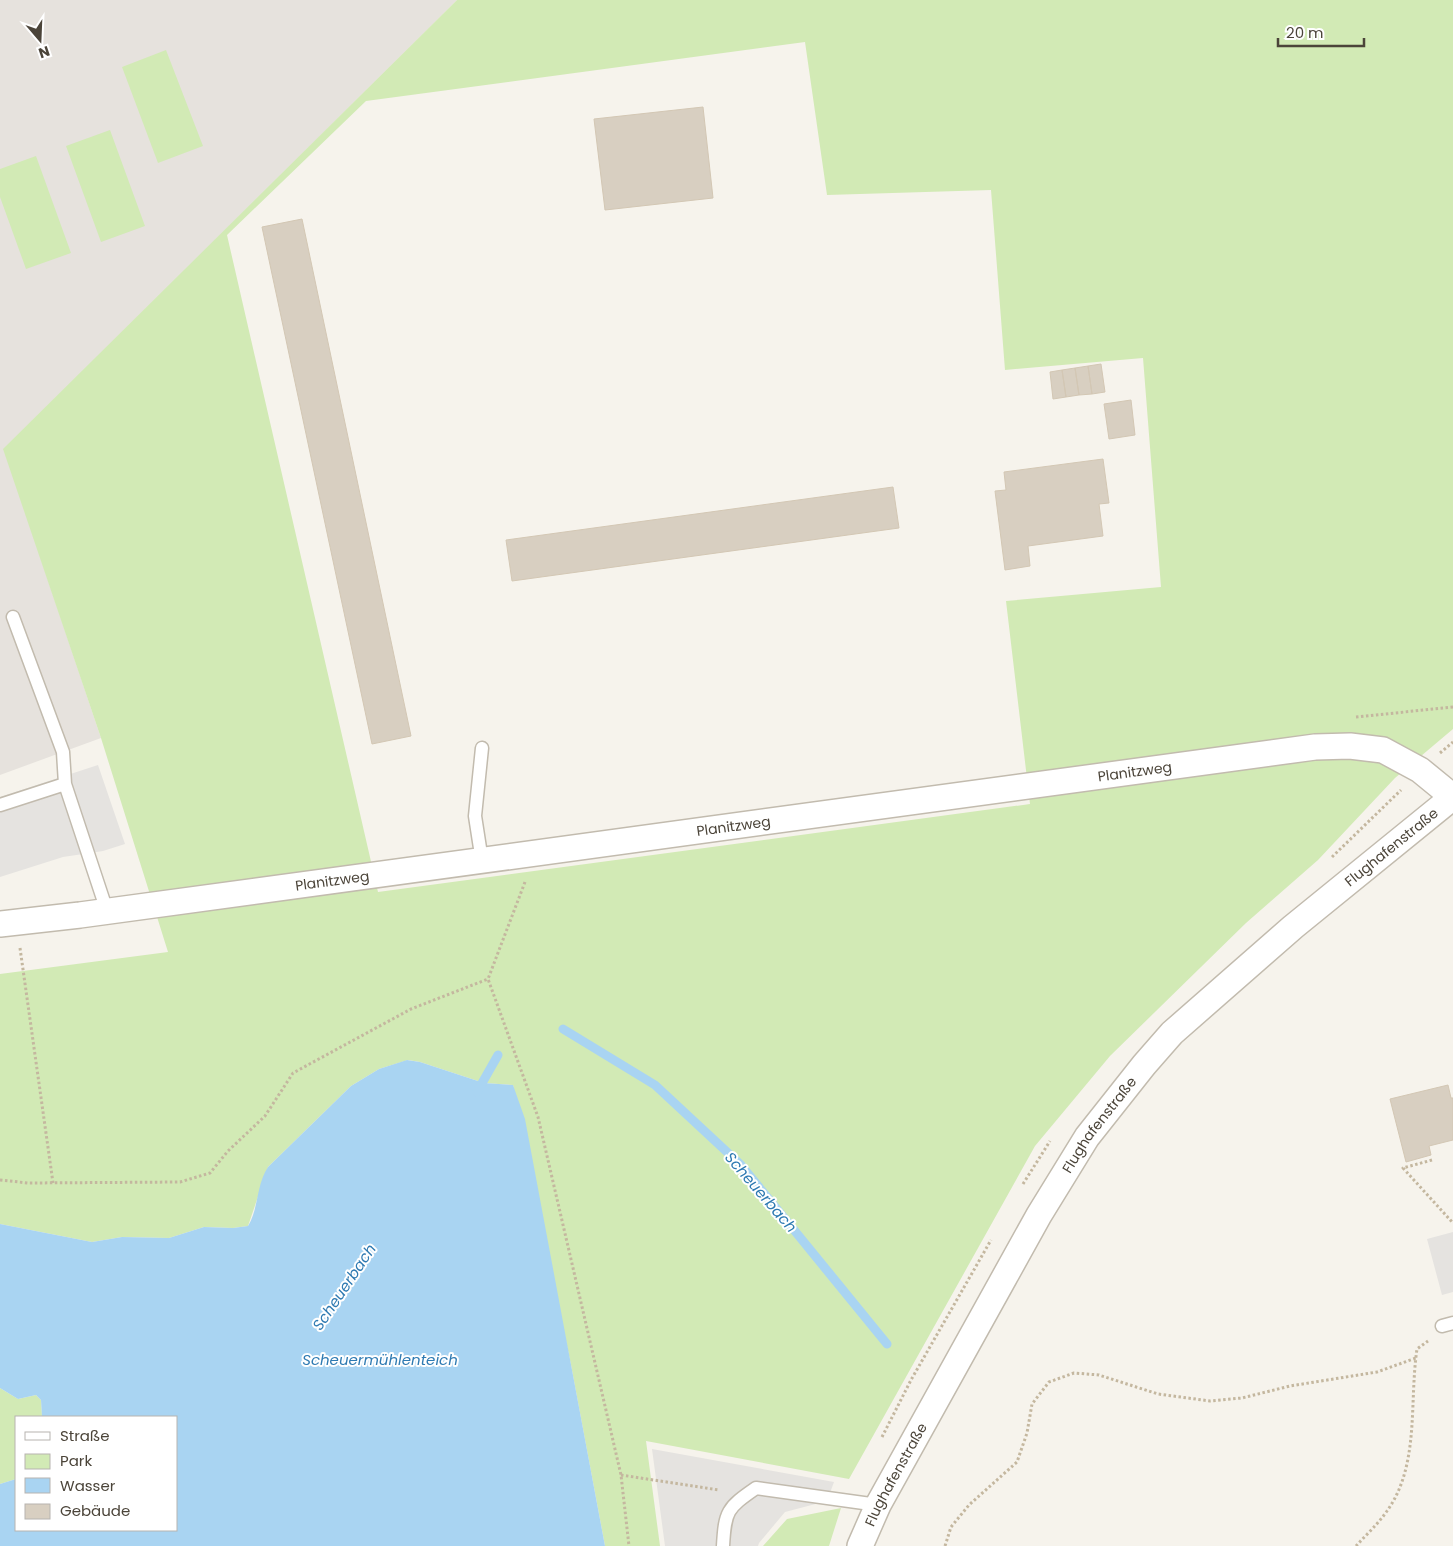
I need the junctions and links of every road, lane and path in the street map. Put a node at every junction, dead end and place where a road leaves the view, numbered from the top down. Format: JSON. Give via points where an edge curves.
{"nodes":[{"id":1,"x":13,"y":617,"type":"dead end"},
{"id":2,"x":482,"y":748,"type":"dead end"},
{"id":3,"x":65,"y":784,"type":"junction"},
{"id":4,"x":1453,"y":797,"type":"edge"},
{"id":5,"x":0,"y":805,"type":"edge"},
{"id":6,"x":537,"y":853,"type":"junction"},
{"id":7,"x":482,"y":861,"type":"junction"},
{"id":8,"x":107,"y":911,"type":"junction"},
{"id":9,"x":8,"y":923,"type":"edge"},
{"id":10,"x":488,"y":979,"type":"junction"},
{"id":11,"x":1432,"y":1160,"type":"dead end"},
{"id":12,"x":0,"y":1180,"type":"edge"},
{"id":13,"x":53,"y":1183,"type":"junction"},
{"id":14,"x":1453,"y":1223,"type":"edge"},
{"id":15,"x":1447,"y":1325,"type":"edge"},
{"id":16,"x":1416,"y":1358,"type":"junction"},
{"id":17,"x":620,"y":1475,"type":"junction"},
{"id":18,"x":746,"y":1494,"type":"junction"},
{"id":19,"x":878,"y":1505,"type":"junction"},
{"id":20,"x":629,"y":1546,"type":"edge"},
{"id":21,"x":723,"y":1546,"type":"edge"},
{"id":22,"x":860,"y":1546,"type":"edge"},
{"id":23,"x":945,"y":1546,"type":"edge"},
{"id":24,"x":1356,"y":1546,"type":"edge"}],
"edges":[{"from":1,"to":3,"type":"lane","via":[[63,752]]},
{"from":2,"to":7,"type":"lane","via":[[475,816]]},
{"from":3,"to":5,"type":"lane"},
{"from":3,"to":8,"type":"lane"},
{"from":4,"to":6,"type":"street","name":"Planitzweg","via":[[1420,770],[1384,750],[1350,746],[1315,747]]},
{"from":4,"to":19,"type":"street","name":"Flughafenstraße","via":[[1286,933],[1172,1033],[1144,1065],[1087,1137],[1044,1208]]},
{"from":6,"to":7,"type":"street","name":"Planitzweg"},
{"from":6,"to":10,"type":"path"},
{"from":7,"to":8,"type":"street","name":"Planitzweg"},
{"from":8,"to":9,"type":"street","name":"Planitzweg"},
{"from":9,"to":13,"type":"path"},
{"from":10,"to":13,"type":"path","via":[[411,1009],[293,1073],[265,1116],[210,1173],[180,1182]]},
{"from":10,"to":17,"type":"path","via":[[538,1117]]},
{"from":11,"to":14,"type":"path","via":[[1402,1168]]},
{"from":12,"to":13,"type":"path"},
{"from":15,"to":16,"type":"path","via":[[1417,1349]]},
{"from":16,"to":23,"type":"path","via":[[1377,1372],[1290,1386],[1242,1398],[1210,1401],[1158,1394],[1099,1375],[1074,1373],[1049,1382],[1032,1404],[1028,1433],[1017,1462],[969,1505],[951,1527]]},
{"from":16,"to":24,"type":"path","via":[[1410,1448],[1403,1477],[1388,1511]]},
{"from":17,"to":18,"type":"path"},
{"from":17,"to":20,"type":"path"},
{"from":18,"to":19,"type":"lane","via":[[756,1488]]},
{"from":18,"to":21,"type":"lane","via":[[730,1508],[724,1520]]},
{"from":19,"to":22,"type":"street","name":"Flughafenstraße"}]}
